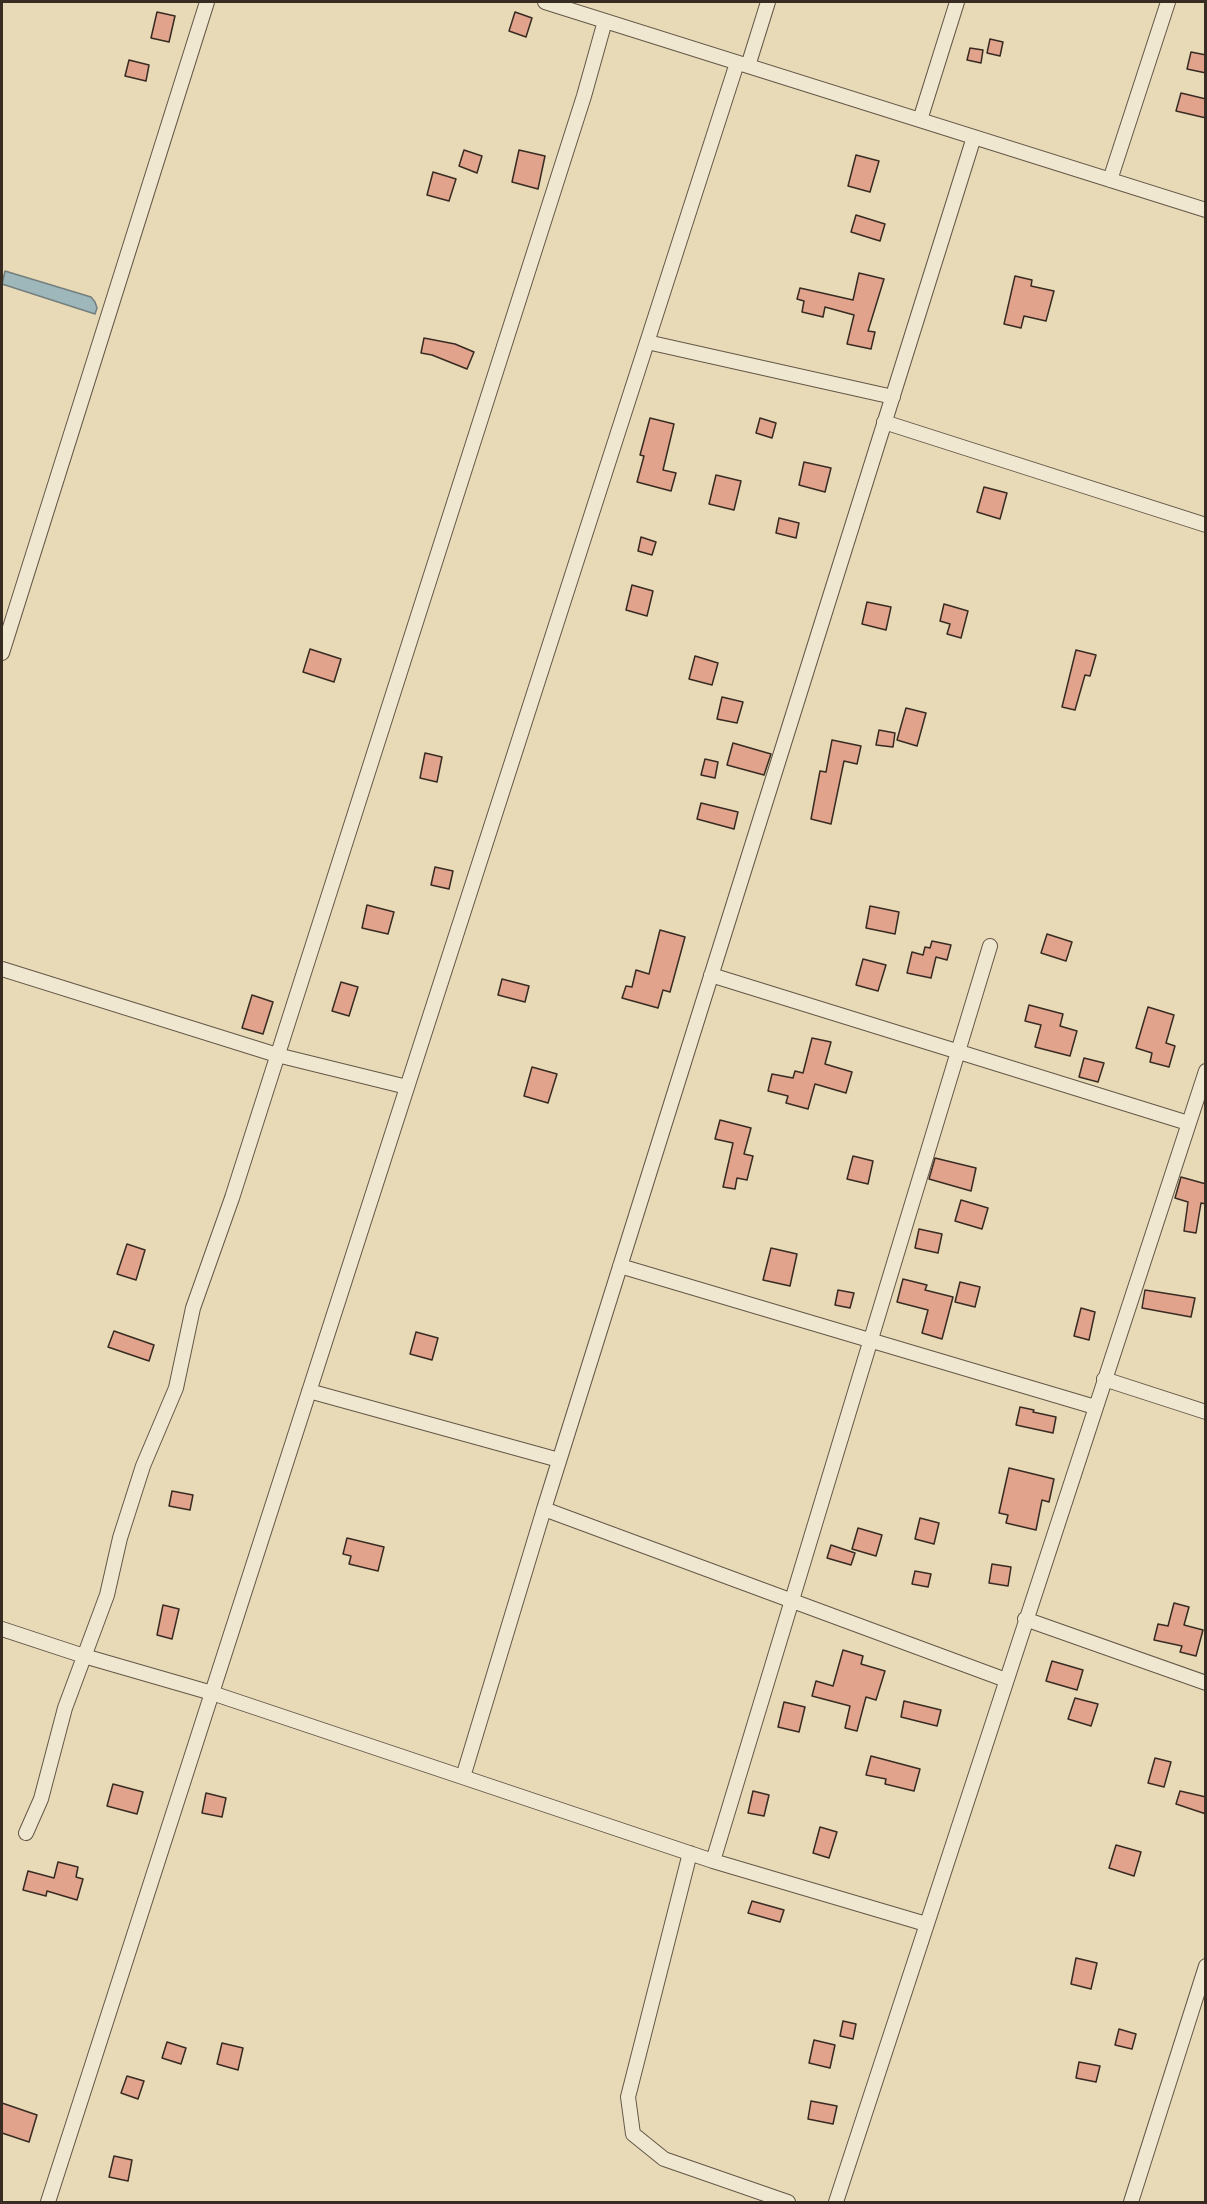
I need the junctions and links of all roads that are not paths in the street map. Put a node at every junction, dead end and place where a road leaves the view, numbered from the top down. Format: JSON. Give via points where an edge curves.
{"nodes":[{"id":1,"x":207,"y":2,"type":"edge"},
{"id":2,"x":545,"y":2,"type":"edge"},
{"id":3,"x":768,"y":2,"type":"edge"},
{"id":4,"x":957,"y":2,"type":"edge"},
{"id":5,"x":1168,"y":2,"type":"edge"},
{"id":6,"x":605,"y":21,"type":"junction"},
{"id":7,"x":743,"y":65,"type":"junction"},
{"id":8,"x":920,"y":120,"type":"junction"},
{"id":9,"x":974,"y":137,"type":"junction"},
{"id":10,"x":1110,"y":180,"type":"junction"},
{"id":11,"x":1206,"y":210,"type":"edge"},
{"id":12,"x":647,"y":342,"type":"junction"},
{"id":13,"x":892,"y":397,"type":"junction"},
{"id":14,"x":885,"y":422,"type":"junction"},
{"id":15,"x":1206,"y":525,"type":"edge"},
{"id":16,"x":2,"y":653,"type":"edge"},
{"id":17,"x":990,"y":946,"type":"dead end"},
{"id":18,"x":2,"y":969,"type":"edge"},
{"id":19,"x":711,"y":975,"type":"junction"},
{"id":20,"x":958,"y":1052,"type":"junction"},
{"id":21,"x":278,"y":1055,"type":"junction"},
{"id":22,"x":1206,"y":1071,"type":"edge"},
{"id":23,"x":407,"y":1087,"type":"junction"},
{"id":24,"x":1188,"y":1123,"type":"junction"},
{"id":25,"x":620,"y":1266,"type":"junction"},
{"id":26,"x":871,"y":1341,"type":"junction"},
{"id":27,"x":1104,"y":1379,"type":"junction"},
{"id":28,"x":309,"y":1391,"type":"junction"},
{"id":29,"x":1095,"y":1407,"type":"junction"},
{"id":30,"x":1206,"y":1412,"type":"edge"},
{"id":31,"x":559,"y":1460,"type":"junction"},
{"id":32,"x":544,"y":1509,"type":"junction"},
{"id":33,"x":792,"y":1601,"type":"junction"},
{"id":34,"x":1025,"y":1619,"type":"junction"},
{"id":35,"x":2,"y":1629,"type":"edge"},
{"id":36,"x":84,"y":1656,"type":"junction"},
{"id":37,"x":1005,"y":1680,"type":"junction"},
{"id":38,"x":1206,"y":1683,"type":"edge"},
{"id":39,"x":212,"y":1693,"type":"junction"},
{"id":40,"x":463,"y":1777,"type":"junction"},
{"id":41,"x":26,"y":1833,"type":"dead end"},
{"id":42,"x":690,"y":1853,"type":"junction"},
{"id":43,"x":713,"y":1861,"type":"junction"},
{"id":44,"x":926,"y":1924,"type":"junction"},
{"id":45,"x":1206,"y":1966,"type":"edge"},
{"id":46,"x":48,"y":2202,"type":"edge"},
{"id":47,"x":788,"y":2202,"type":"edge"},
{"id":48,"x":836,"y":2202,"type":"edge"},
{"id":49,"x":1131,"y":2202,"type":"edge"}],
"edges":[{"from":1,"to":16,"type":"street"},
{"from":2,"to":6,"type":"street"},
{"from":3,"to":7,"type":"street"},
{"from":4,"to":8,"type":"street"},
{"from":5,"to":10,"type":"street"},
{"from":6,"to":7,"type":"street"},
{"from":6,"to":21,"type":"street"},
{"from":7,"to":8,"type":"street"},
{"from":7,"to":12,"type":"street"},
{"from":8,"to":9,"type":"street"},
{"from":9,"to":10,"type":"street"},
{"from":9,"to":13,"type":"street"},
{"from":10,"to":11,"type":"street"},
{"from":12,"to":13,"type":"street"},
{"from":12,"to":23,"type":"street"},
{"from":13,"to":14,"type":"street"},
{"from":14,"to":15,"type":"street"},
{"from":14,"to":19,"type":"street"},
{"from":17,"to":20,"type":"street"},
{"from":18,"to":21,"type":"street"},
{"from":19,"to":20,"type":"street"},
{"from":19,"to":25,"type":"street"},
{"from":20,"to":24,"type":"street"},
{"from":20,"to":26,"type":"street"},
{"from":21,"to":23,"type":"street"},
{"from":21,"to":36,"type":"street","via":[[193,1308],[176,1388],[143,1466],[107,1595]]},
{"from":22,"to":24,"type":"street"},
{"from":23,"to":28,"type":"street"},
{"from":24,"to":27,"type":"street"},
{"from":25,"to":26,"type":"street"},
{"from":25,"to":31,"type":"street"},
{"from":26,"to":29,"type":"street"},
{"from":26,"to":33,"type":"street"},
{"from":27,"to":29,"type":"street"},
{"from":27,"to":30,"type":"street"},
{"from":28,"to":31,"type":"street"},
{"from":28,"to":39,"type":"street"},
{"from":29,"to":34,"type":"street"},
{"from":31,"to":32,"type":"street"},
{"from":32,"to":33,"type":"street"},
{"from":32,"to":40,"type":"street"},
{"from":33,"to":37,"type":"street"},
{"from":33,"to":43,"type":"street"},
{"from":34,"to":37,"type":"street"},
{"from":34,"to":38,"type":"street"},
{"from":35,"to":36,"type":"street"},
{"from":36,"to":39,"type":"street"},
{"from":36,"to":41,"type":"street","via":[[56,1738],[41,1799]]},
{"from":37,"to":44,"type":"street"},
{"from":39,"to":40,"type":"street"},
{"from":39,"to":46,"type":"street"},
{"from":40,"to":42,"type":"street"},
{"from":42,"to":43,"type":"street"},
{"from":42,"to":47,"type":"street","via":[[628,2097],[633,2134],[664,2159]]},
{"from":43,"to":44,"type":"street"},
{"from":44,"to":48,"type":"street"},
{"from":45,"to":49,"type":"street"}]}
